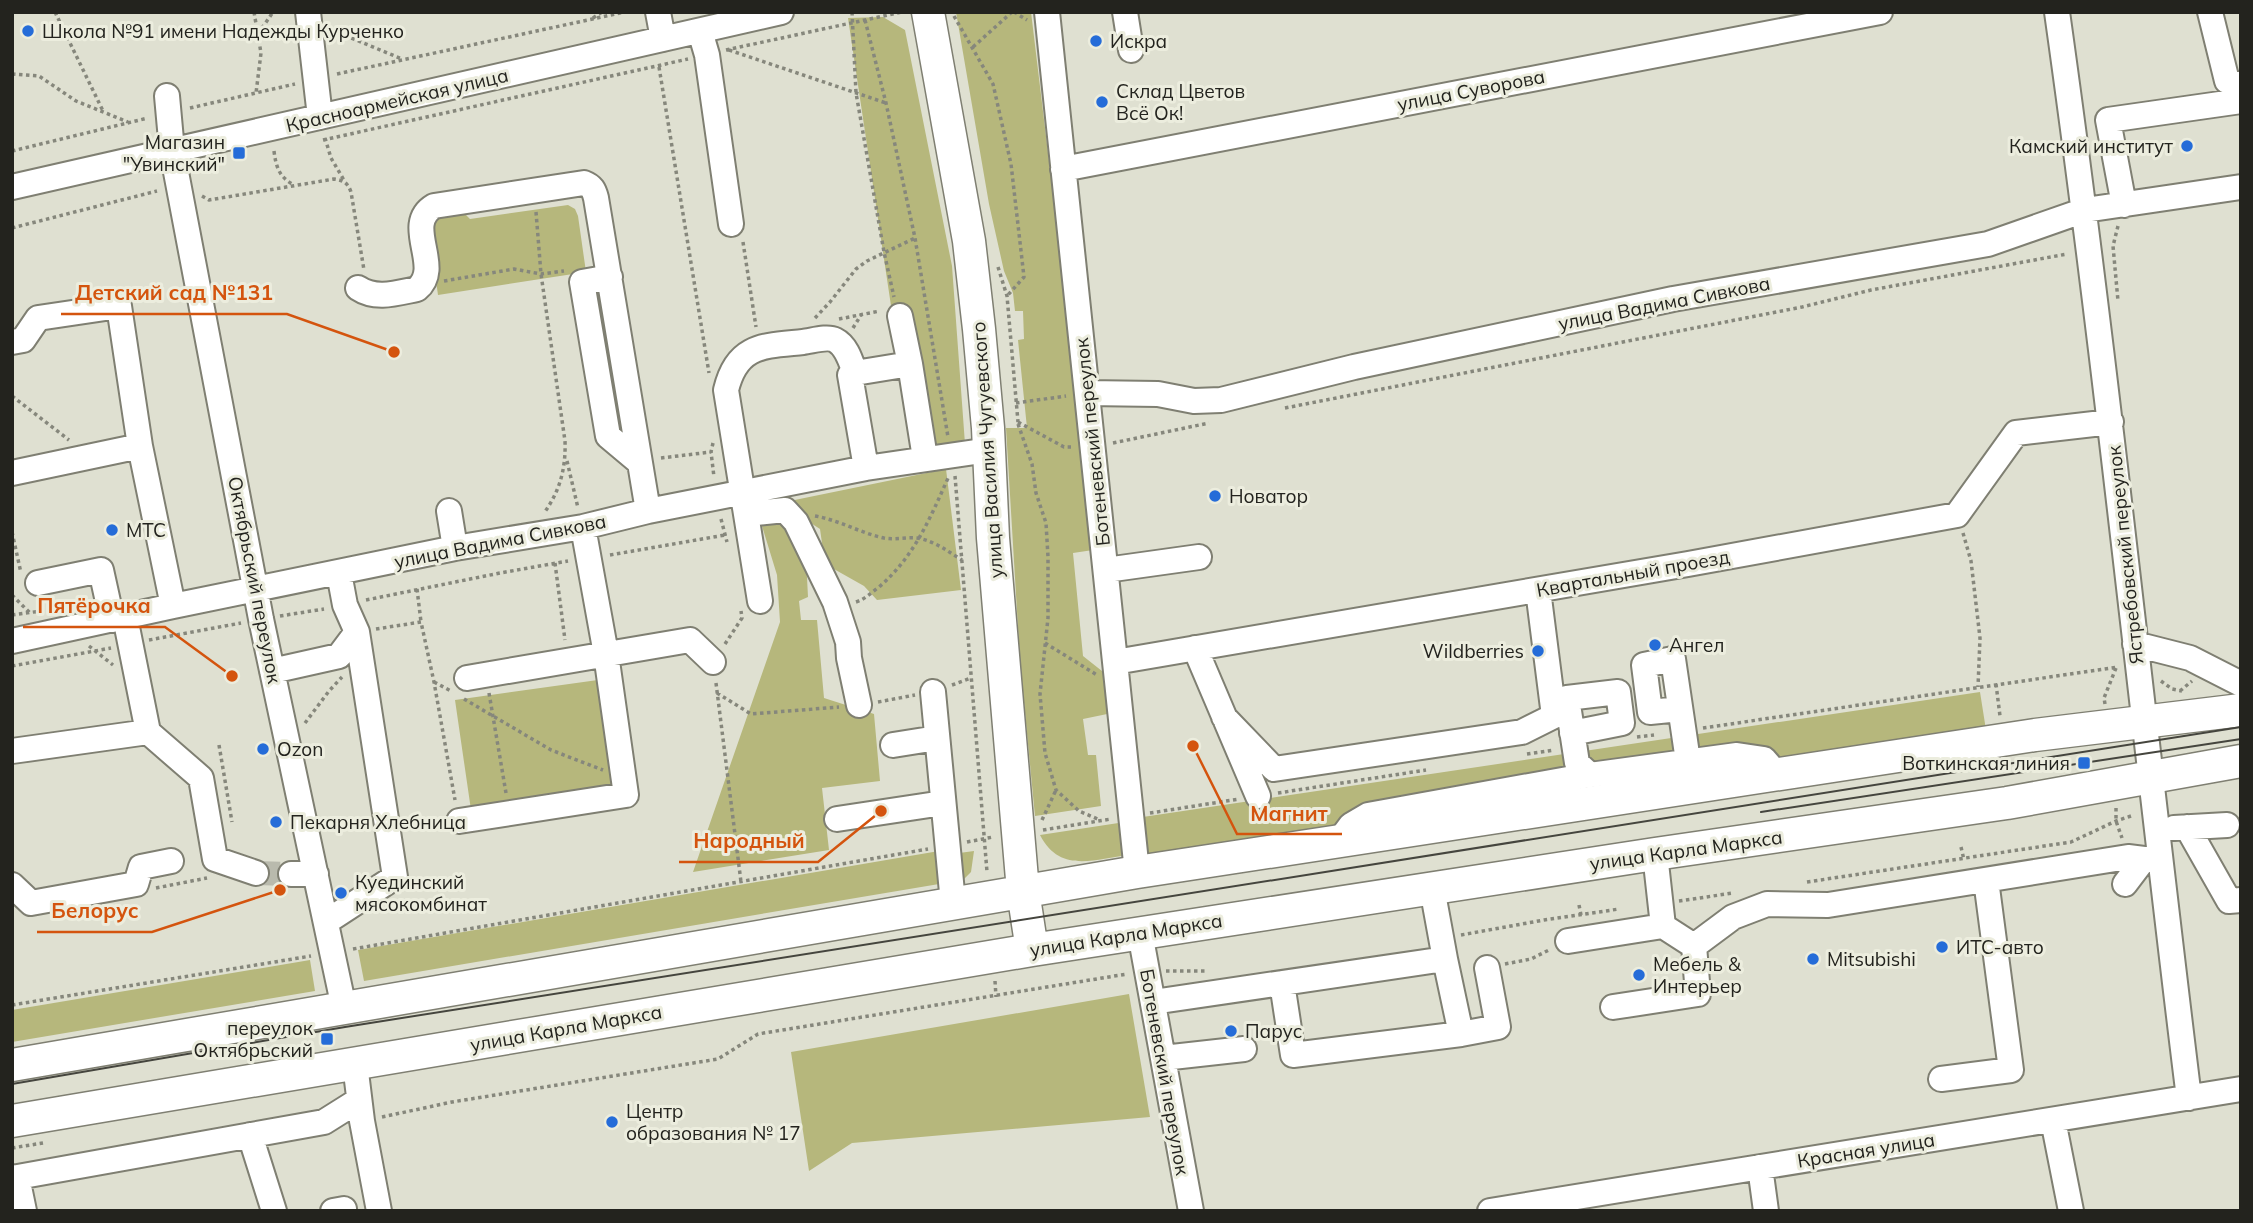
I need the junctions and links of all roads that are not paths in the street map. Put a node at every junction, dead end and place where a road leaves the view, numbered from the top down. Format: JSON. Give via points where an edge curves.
{"nodes":[{"id":1,"x":658,"y":12,"type":"edge"},
{"id":2,"x":781,"y":12,"type":"edge"},
{"id":3,"x":928,"y":12,"type":"edge"},
{"id":4,"x":1047,"y":12,"type":"edge"},
{"id":5,"x":1125,"y":12,"type":"edge"},
{"id":6,"x":1880,"y":12,"type":"edge"},
{"id":7,"x":2057,"y":12,"type":"edge"},
{"id":8,"x":2210,"y":12,"type":"edge"},
{"id":9,"x":308,"y":16,"type":"edge"},
{"id":10,"x":700,"y":31,"type":"junction"},
{"id":11,"x":663,"y":39,"type":"junction"},
{"id":12,"x":1131,"y":50,"type":"dead end"},
{"id":13,"x":2241,"y":85,"type":"edge"},
{"id":14,"x":167,"y":96,"type":"dead end"},
{"id":15,"x":2241,"y":101,"type":"edge"},
{"id":16,"x":2071,"y":112,"type":"junction"},
{"id":17,"x":2108,"y":120,"type":"junction"},
{"id":18,"x":323,"y":128,"type":"junction"},
{"id":19,"x":174,"y":162,"type":"junction"},
{"id":20,"x":1063,"y":169,"type":"junction"},
{"id":21,"x":12,"y":187,"type":"edge"},
{"id":22,"x":2241,"y":187,"type":"edge"},
{"id":23,"x":2124,"y":205,"type":"junction"},
{"id":24,"x":2085,"y":210,"type":"junction"},
{"id":25,"x":732,"y":225,"type":"dead end"},
{"id":26,"x":362,"y":283,"type":"road end"},
{"id":27,"x":899,"y":312,"type":"road end"},
{"id":28,"x":12,"y":342,"type":"edge"},
{"id":29,"x":910,"y":364,"type":"junction"},
{"id":30,"x":855,"y":373,"type":"junction"},
{"id":31,"x":1087,"y":394,"type":"junction"},
{"id":32,"x":2111,"y":422,"type":"junction"},
{"id":33,"x":140,"y":446,"type":"junction"},
{"id":34,"x":989,"y":450,"type":"junction"},
{"id":35,"x":925,"y":458,"type":"junction"},
{"id":36,"x":866,"y":468,"type":"junction"},
{"id":37,"x":12,"y":473,"type":"edge"},
{"id":38,"x":744,"y":503,"type":"junction"},
{"id":39,"x":449,"y":511,"type":"dead end"},
{"id":40,"x":648,"y":511,"type":"junction"},
{"id":41,"x":583,"y":527,"type":"junction"},
{"id":42,"x":455,"y":548,"type":"junction"},
{"id":43,"x":1199,"y":557,"type":"dead end"},
{"id":44,"x":1106,"y":570,"type":"junction"},
{"id":45,"x":339,"y":573,"type":"junction"},
{"id":46,"x":38,"y":583,"type":"dead end"},
{"id":47,"x":257,"y":589,"type":"junction"},
{"id":48,"x":1538,"y":590,"type":"junction"},
{"id":49,"x":750,"y":603,"type":"road end"},
{"id":50,"x":173,"y":606,"type":"junction"},
{"id":51,"x":118,"y":618,"type":"junction"},
{"id":52,"x":357,"y":632,"type":"junction"},
{"id":53,"x":12,"y":641,"type":"edge"},
{"id":54,"x":1195,"y":648,"type":"junction"},
{"id":55,"x":606,"y":654,"type":"junction"},
{"id":56,"x":2129,"y":659,"type":"junction"},
{"id":57,"x":713,"y":662,"type":"road end"},
{"id":58,"x":272,"y":671,"type":"junction"},
{"id":59,"x":1117,"y":673,"type":"junction"},
{"id":60,"x":476,"y":676,"type":"road end"},
{"id":61,"x":2241,"y":684,"type":"edge"},
{"id":62,"x":933,"y":692,"type":"dead end"},
{"id":63,"x":859,"y":705,"type":"dead end"},
{"id":64,"x":2241,"y":710,"type":"edge"},
{"id":65,"x":1224,"y":718,"type":"junction"},
{"id":66,"x":1682,"y":720,"type":"road end"},
{"id":67,"x":2144,"y":723,"type":"junction"},
{"id":68,"x":148,"y":732,"type":"junction"},
{"id":69,"x":937,"y":738,"type":"junction"},
{"id":70,"x":1573,"y":740,"type":"road end"},
{"id":71,"x":893,"y":745,"type":"dead end"},
{"id":72,"x":12,"y":751,"type":"edge"},
{"id":73,"x":1688,"y":761,"type":"junction"},
{"id":74,"x":2241,"y":761,"type":"edge"},
{"id":75,"x":1777,"y":774,"type":"junction"},
{"id":76,"x":1590,"y":775,"type":"junction"},
{"id":77,"x":2150,"y":778,"type":"junction"},
{"id":78,"x":1258,"y":796,"type":"road end"},
{"id":79,"x":943,"y":803,"type":"junction"},
{"id":80,"x":837,"y":819,"type":"dead end"},
{"id":81,"x":459,"y":821,"type":"road end"},
{"id":82,"x":2227,"y":825,"type":"dead end"},
{"id":83,"x":2188,"y":827,"type":"junction"},
{"id":84,"x":2156,"y":829,"type":"junction"},
{"id":85,"x":1339,"y":841,"type":"junction"},
{"id":86,"x":1655,"y":854,"type":"junction"},
{"id":87,"x":2151,"y":858,"type":"junction"},
{"id":88,"x":171,"y":861,"type":"dead end"},
{"id":89,"x":1137,"y":872,"type":"junction"},
{"id":90,"x":256,"y":873,"type":"tunnel mouth"},
{"id":91,"x":291,"y":874,"type":"tunnel mouth"},
{"id":92,"x":316,"y":874,"type":"junction"},
{"id":93,"x":1986,"y":880,"type":"junction"},
{"id":94,"x":2125,"y":884,"type":"dead end"},
{"id":95,"x":12,"y":885,"type":"edge"},
{"id":96,"x":1432,"y":888,"type":"junction"},
{"id":97,"x":1023,"y":891,"type":"junction"},
{"id":98,"x":2241,"y":900,"type":"edge"},
{"id":99,"x":953,"y":903,"type":"junction"},
{"id":100,"x":326,"y":922,"type":"junction"},
{"id":101,"x":1663,"y":926,"type":"junction"},
{"id":102,"x":1140,"y":933,"type":"junction"},
{"id":103,"x":1568,"y":941,"type":"road end"},
{"id":104,"x":1693,"y":946,"type":"junction"},
{"id":105,"x":1031,"y":950,"type":"junction"},
{"id":106,"x":1445,"y":960,"type":"junction"},
{"id":107,"x":1487,"y":968,"type":"road end"},
{"id":108,"x":1282,"y":983,"type":"junction"},
{"id":109,"x":1153,"y":1002,"type":"junction"},
{"id":110,"x":1613,"y":1007,"type":"dead end"},
{"id":111,"x":344,"y":1008,"type":"junction"},
{"id":112,"x":1461,"y":1034,"type":"junction"},
{"id":113,"x":1244,"y":1049,"type":"dead end"},
{"id":114,"x":1163,"y":1058,"type":"junction"},
{"id":115,"x":355,"y":1063,"type":"junction"},
{"id":116,"x":12,"y":1065,"type":"edge"},
{"id":117,"x":1941,"y":1079,"type":"dead end"},
{"id":118,"x":2241,"y":1090,"type":"edge"},
{"id":119,"x":2216,"y":1093,"type":"junction"},
{"id":120,"x":2189,"y":1098,"type":"junction"},
{"id":121,"x":2241,"y":1107,"type":"edge"},
{"id":122,"x":361,"y":1110,"type":"junction"},
{"id":123,"x":2053,"y":1120,"type":"junction"},
{"id":124,"x":12,"y":1121,"type":"edge"},
{"id":125,"x":250,"y":1135,"type":"junction"},
{"id":126,"x":1760,"y":1167,"type":"junction"},
{"id":127,"x":15,"y":1178,"type":"edge"},
{"id":128,"x":24,"y":1211,"type":"edge"},
{"id":129,"x":274,"y":1211,"type":"edge"},
{"id":130,"x":379,"y":1211,"type":"edge"},
{"id":131,"x":1191,"y":1211,"type":"edge"},
{"id":132,"x":1490,"y":1211,"type":"edge"},
{"id":133,"x":1766,"y":1211,"type":"edge"},
{"id":134,"x":2071,"y":1211,"type":"edge"}],
"edges":[{"from":1,"to":11,"type":"street"},
{"from":2,"to":10,"type":"street","name":"Красноармейская улица"},
{"from":3,"to":34,"type":"main road","name":"улица Василия Чугуевского","via":[[969,241]]},
{"from":4,"to":20,"type":"street","name":"Ботеневский переулок"},
{"from":5,"to":12,"type":"street"},
{"from":6,"to":20,"type":"street","name":"улица Суворова"},
{"from":7,"to":16,"type":"street","name":"Ястребовский переулок"},
{"from":8,"to":13,"type":"street","via":[[2227,81]]},
{"from":9,"to":18,"type":"street"},
{"from":10,"to":11,"type":"street","name":"Красноармейская улица"},
{"from":10,"to":25,"type":"street","via":[[718,52]]},
{"from":11,"to":18,"type":"street","name":"Красноармейская улица"},
{"from":14,"to":19,"type":"street","name":"Октябрьский переулок"},
{"from":15,"to":17,"type":"street"},
{"from":16,"to":17,"type":"street"},
{"from":16,"to":24,"type":"street","name":"Ястребовский переулок"},
{"from":17,"to":23,"type":"street"},
{"from":18,"to":19,"type":"street","name":"Красноармейская улица"},
{"from":19,"to":21,"type":"street","name":"Красноармейская улица"},
{"from":19,"to":47,"type":"street","name":"Октябрьский переулок"},
{"from":20,"to":31,"type":"street","name":"Ботеневский переулок"},
{"from":22,"to":23,"type":"street","name":"улица Вадима Сивкова"},
{"from":23,"to":24,"type":"street","name":"улица Вадима Сивкова"},
{"from":24,"to":31,"type":"street","name":"улица Вадима Сивкова","via":[[1988,244],[1673,299],[1222,400]]},
{"from":24,"to":32,"type":"street","name":"Ястребовский переулок"},
{"from":26,"to":40,"type":"street","via":[[365,293],[377,296],[417,289],[427,270],[420,222],[433,206],[584,183],[592,187],[646,460]]},
{"from":27,"to":29,"type":"street"},
{"from":28,"to":33,"type":"street","via":[[23,340],[38,318],[119,306]]},
{"from":29,"to":30,"type":"street"},
{"from":29,"to":35,"type":"street"},
{"from":30,"to":36,"type":"street","via":[[850,375]]},
{"from":30,"to":38,"type":"street","via":[[845,350],[831,339],[759,347],[742,358],[726,390]]},
{"from":31,"to":44,"type":"street","name":"Ботеневский переулок"},
{"from":32,"to":48,"type":"street","name":"Квартальный проезд","via":[[2016,433],[1957,515]]},
{"from":32,"to":56,"type":"street","name":"Ястребовский переулок"},
{"from":33,"to":37,"type":"street"},
{"from":33,"to":50,"type":"street"},
{"from":34,"to":35,"type":"street","name":"улица Вадима Сивкова"},
{"from":34,"to":97,"type":"main road","name":"улица Василия Чугуевского"},
{"from":35,"to":36,"type":"street","name":"улица Вадима Сивкова"},
{"from":36,"to":38,"type":"street","name":"улица Вадима Сивкова"},
{"from":38,"to":40,"type":"street","name":"улица Вадима Сивкова"},
{"from":38,"to":49,"type":"street"},
{"from":38,"to":63,"type":"street","via":[[785,510],[796,522],[838,608]]},
{"from":39,"to":42,"type":"street"},
{"from":40,"to":41,"type":"street","name":"улица Вадима Сивкова"},
{"from":41,"to":42,"type":"street","name":"улица Вадима Сивкова"},
{"from":41,"to":55,"type":"street"},
{"from":42,"to":45,"type":"street","name":"улица Вадима Сивкова"},
{"from":43,"to":44,"type":"street"},
{"from":44,"to":59,"type":"street","name":"Ботеневский переулок"},
{"from":45,"to":47,"type":"street","name":"улица Вадима Сивкова"},
{"from":45,"to":52,"type":"street","via":[[345,605]]},
{"from":46,"to":51,"type":"street","via":[[101,570]]},
{"from":47,"to":50,"type":"street","name":"улица Вадима Сивкова"},
{"from":47,"to":58,"type":"street","name":"Октябрьский переулок"},
{"from":48,"to":54,"type":"street","name":"Квартальный проезд"},
{"from":48,"to":65,"type":"street","via":[[1554,716],[1522,732],[1274,769]]},
{"from":50,"to":51,"type":"street","name":"улица Вадима Сивкова"},
{"from":51,"to":53,"type":"street","name":"улица Вадима Сивкова"},
{"from":51,"to":68,"type":"street"},
{"from":52,"to":58,"type":"street","via":[[339,656]]},
{"from":52,"to":100,"type":"street","via":[[396,877]]},
{"from":54,"to":59,"type":"street","name":"Квартальный проезд"},
{"from":54,"to":65,"type":"street"},
{"from":55,"to":57,"type":"street","via":[[690,640]]},
{"from":55,"to":60,"type":"street"},
{"from":55,"to":81,"type":"street","via":[[625,795]]},
{"from":56,"to":61,"type":"street","via":[[2190,658]]},
{"from":56,"to":67,"type":"street","name":"Ястребовский переулок"},
{"from":58,"to":92,"type":"street","name":"Октябрьский переулок"},
{"from":59,"to":89,"type":"street","name":"Ботеневский переулок"},
{"from":62,"to":69,"type":"street"},
{"from":64,"to":67,"type":"main road"},
{"from":65,"to":78,"type":"street"},
{"from":66,"to":73,"type":"street"},
{"from":67,"to":75,"type":"main road"},
{"from":67,"to":77,"type":"street","name":"Ястребовский переулок"},
{"from":68,"to":72,"type":"street"},
{"from":68,"to":90,"type":"street","via":[[201,778],[215,859]]},
{"from":69,"to":71,"type":"street"},
{"from":69,"to":79,"type":"street"},
{"from":70,"to":76,"type":"street","via":[[1577,763]]},
{"from":73,"to":75,"type":"street","via":[[1737,755],[1763,759]]},
{"from":73,"to":76,"type":"street"},
{"from":74,"to":77,"type":"main road","name":"улица Карла Маркса"},
{"from":75,"to":85,"type":"main road"},
{"from":76,"to":85,"type":"street","via":[[1368,815]]},
{"from":77,"to":84,"type":"street","name":"Ястребовский переулок"},
{"from":77,"to":86,"type":"main road","name":"улица Карла Маркса"},
{"from":79,"to":80,"type":"street"},
{"from":79,"to":99,"type":"street"},
{"from":82,"to":83,"type":"street"},
{"from":83,"to":84,"type":"street"},
{"from":83,"to":98,"type":"street","via":[[2229,901]]},
{"from":84,"to":87,"type":"street","name":"Ястребовский переулок"},
{"from":85,"to":89,"type":"main road"},
{"from":86,"to":96,"type":"main road","name":"улица Карла Маркса"},
{"from":86,"to":101,"type":"street"},
{"from":87,"to":93,"type":"street","via":[[2128,857]]},
{"from":87,"to":94,"type":"street"},
{"from":87,"to":120,"type":"street","name":"Ястребовский переулок"},
{"from":88,"to":95,"type":"street","via":[[141,867],[136,884],[31,903]]},
{"from":89,"to":97,"type":"main road"},
{"from":91,"to":92,"type":"street"},
{"from":92,"to":100,"type":"street","name":"Октябрьский переулок"},
{"from":93,"to":104,"type":"street","via":[[1828,905],[1767,904],[1733,917]]},
{"from":93,"to":117,"type":"street","via":[[2011,1070]]},
{"from":96,"to":102,"type":"main road","name":"улица Карла Маркса"},
{"from":96,"to":106,"type":"street"},
{"from":97,"to":99,"type":"main road"},
{"from":97,"to":105,"type":"main road","name":"улица Василия Чугуевского"},
{"from":99,"to":111,"type":"main road"},
{"from":100,"to":111,"type":"street","name":"Октябрьский переулок"},
{"from":101,"to":103,"type":"street"},
{"from":101,"to":104,"type":"street"},
{"from":102,"to":105,"type":"main road","name":"улица Карла Маркса"},
{"from":102,"to":109,"type":"street","name":"Ботеневский переулок"},
{"from":104,"to":110,"type":"street","via":[[1698,994]]},
{"from":105,"to":115,"type":"main road","name":"улица Карла Маркса"},
{"from":106,"to":108,"type":"street"},
{"from":106,"to":112,"type":"street"},
{"from":107,"to":112,"type":"street","via":[[1498,1027]]},
{"from":108,"to":109,"type":"street"},
{"from":108,"to":112,"type":"street","via":[[1293,1055]]},
{"from":109,"to":114,"type":"street","name":"Ботеневский переулок"},
{"from":111,"to":116,"type":"main road"},
{"from":113,"to":114,"type":"street"},
{"from":114,"to":131,"type":"street","name":"Ботеневский переулок"},
{"from":115,"to":122,"type":"street"},
{"from":115,"to":124,"type":"main road","name":"улица Карла Маркса"},
{"from":118,"to":119,"type":"street","name":"Красная улица"},
{"from":119,"to":120,"type":"street","name":"Красная улица"},
{"from":119,"to":121,"type":"street"},
{"from":120,"to":123,"type":"street","name":"Красная улица"},
{"from":122,"to":125,"type":"street","via":[[350,1104],[324,1122]]},
{"from":122,"to":130,"type":"street"},
{"from":123,"to":126,"type":"street","name":"Красная улица"},
{"from":123,"to":134,"type":"street"},
{"from":125,"to":127,"type":"street"},
{"from":125,"to":129,"type":"street"},
{"from":126,"to":132,"type":"street","name":"Красная улица"},
{"from":126,"to":133,"type":"street"},
{"from":127,"to":128,"type":"street"}]}
